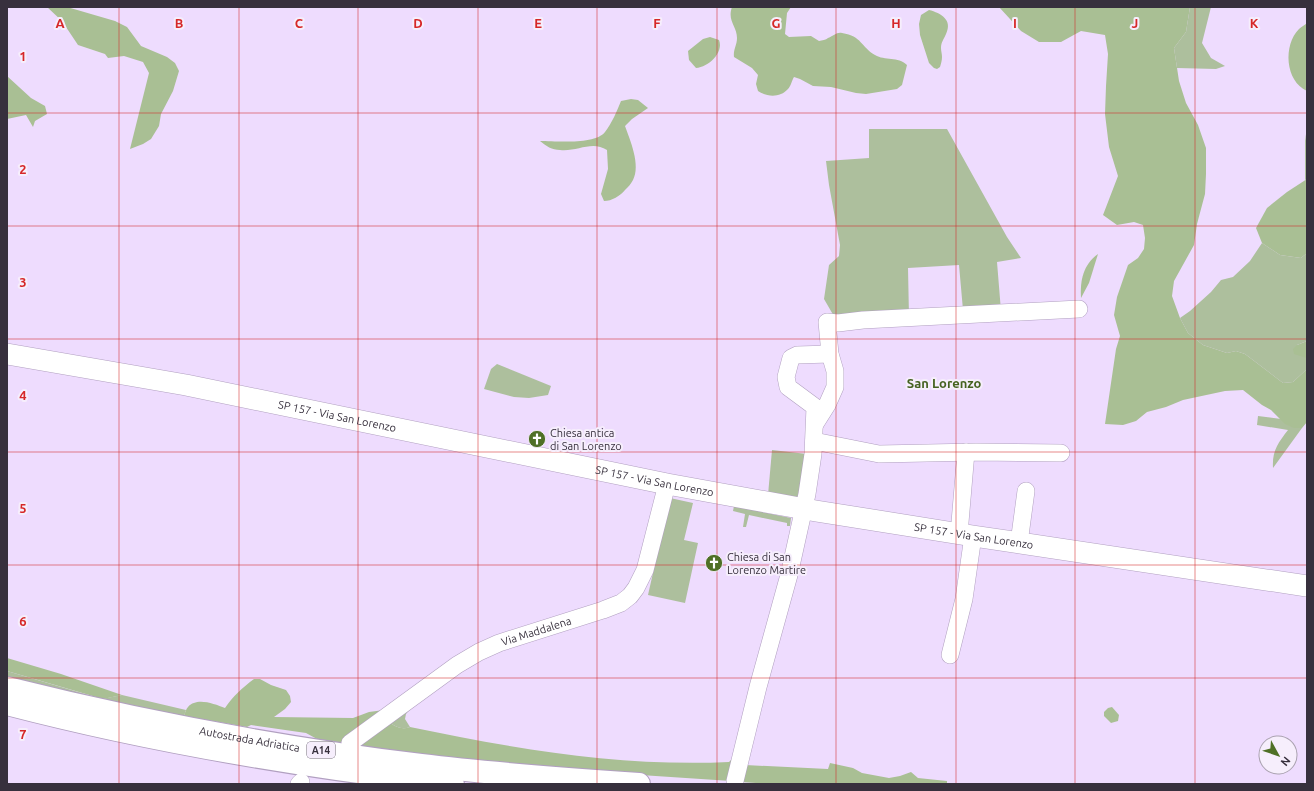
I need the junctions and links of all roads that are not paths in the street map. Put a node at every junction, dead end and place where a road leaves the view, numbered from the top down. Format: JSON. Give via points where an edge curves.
{"nodes":[{"id":1,"x":1080,"y":309,"type":"dead end"},
{"id":2,"x":7,"y":354,"type":"edge"},
{"id":3,"x":830,"y":354,"type":"junction"},
{"id":4,"x":814,"y":433,"type":"junction"},
{"id":5,"x":966,"y":452,"type":"junction"},
{"id":6,"x":1061,"y":453,"type":"dead end"},
{"id":7,"x":667,"y":484,"type":"junction"},
{"id":8,"x":1026,"y":491,"type":"dead end"},
{"id":9,"x":803,"y":508,"type":"junction"},
{"id":10,"x":966,"y":535,"type":"junction"},
{"id":11,"x":1019,"y":543,"type":"junction"},
{"id":12,"x":1307,"y":586,"type":"edge"},
{"id":13,"x":950,"y":655,"type":"dead end"},
{"id":14,"x":7,"y":688,"type":"edge"},
{"id":15,"x":7,"y":704,"type":"edge"},
{"id":16,"x":350,"y":743,"type":"dead end"},
{"id":17,"x":735,"y":781,"type":"dead end"},
{"id":18,"x":453,"y":784,"type":"edge"},
{"id":19,"x":638,"y":784,"type":"edge"}],
"edges":[{"from":1,"to":3,"type":"street","via":[[826,322]]},
{"from":2,"to":7,"type":"main road","name":"SP 157 - Via San Lorenzo","via":[[186,385]]},
{"from":3,"to":4,"type":"street","via":[[835,371],[835,388]]},
{"from":3,"to":4,"type":"street","via":[[797,355],[791,358],[786,378],[788,387],[815,407]]},
{"from":4,"to":5,"type":"street","via":[[879,454]]},
{"from":4,"to":9,"type":"street","via":[[813,454]]},
{"from":5,"to":6,"type":"street"},
{"from":5,"to":10,"type":"street"},
{"from":7,"to":9,"type":"main road","name":"SP 157 - Via San Lorenzo"},
{"from":7,"to":16,"type":"street","name":"Via Maddalena","via":[[645,570],[630,596],[603,610],[499,643],[479,652],[457,665]]},
{"from":8,"to":11,"type":"street"},
{"from":9,"to":10,"type":"main road","name":"SP 157 - Via San Lorenzo"},
{"from":9,"to":17,"type":"street"},
{"from":10,"to":11,"type":"main road","name":"SP 157 - Via San Lorenzo"},
{"from":10,"to":13,"type":"street","via":[[964,599]]},
{"from":11,"to":12,"type":"main road","name":"SP 157 - Via San Lorenzo"},
{"from":14,"to":19,"type":"highway","name":"Autostrada Adriatica","number":"A14","via":[[167,724],[365,758],[502,774]]},
{"from":15,"to":18,"type":"highway","name":"Autostrada Adriatica","number":"A14","via":[[231,752]]}]}
